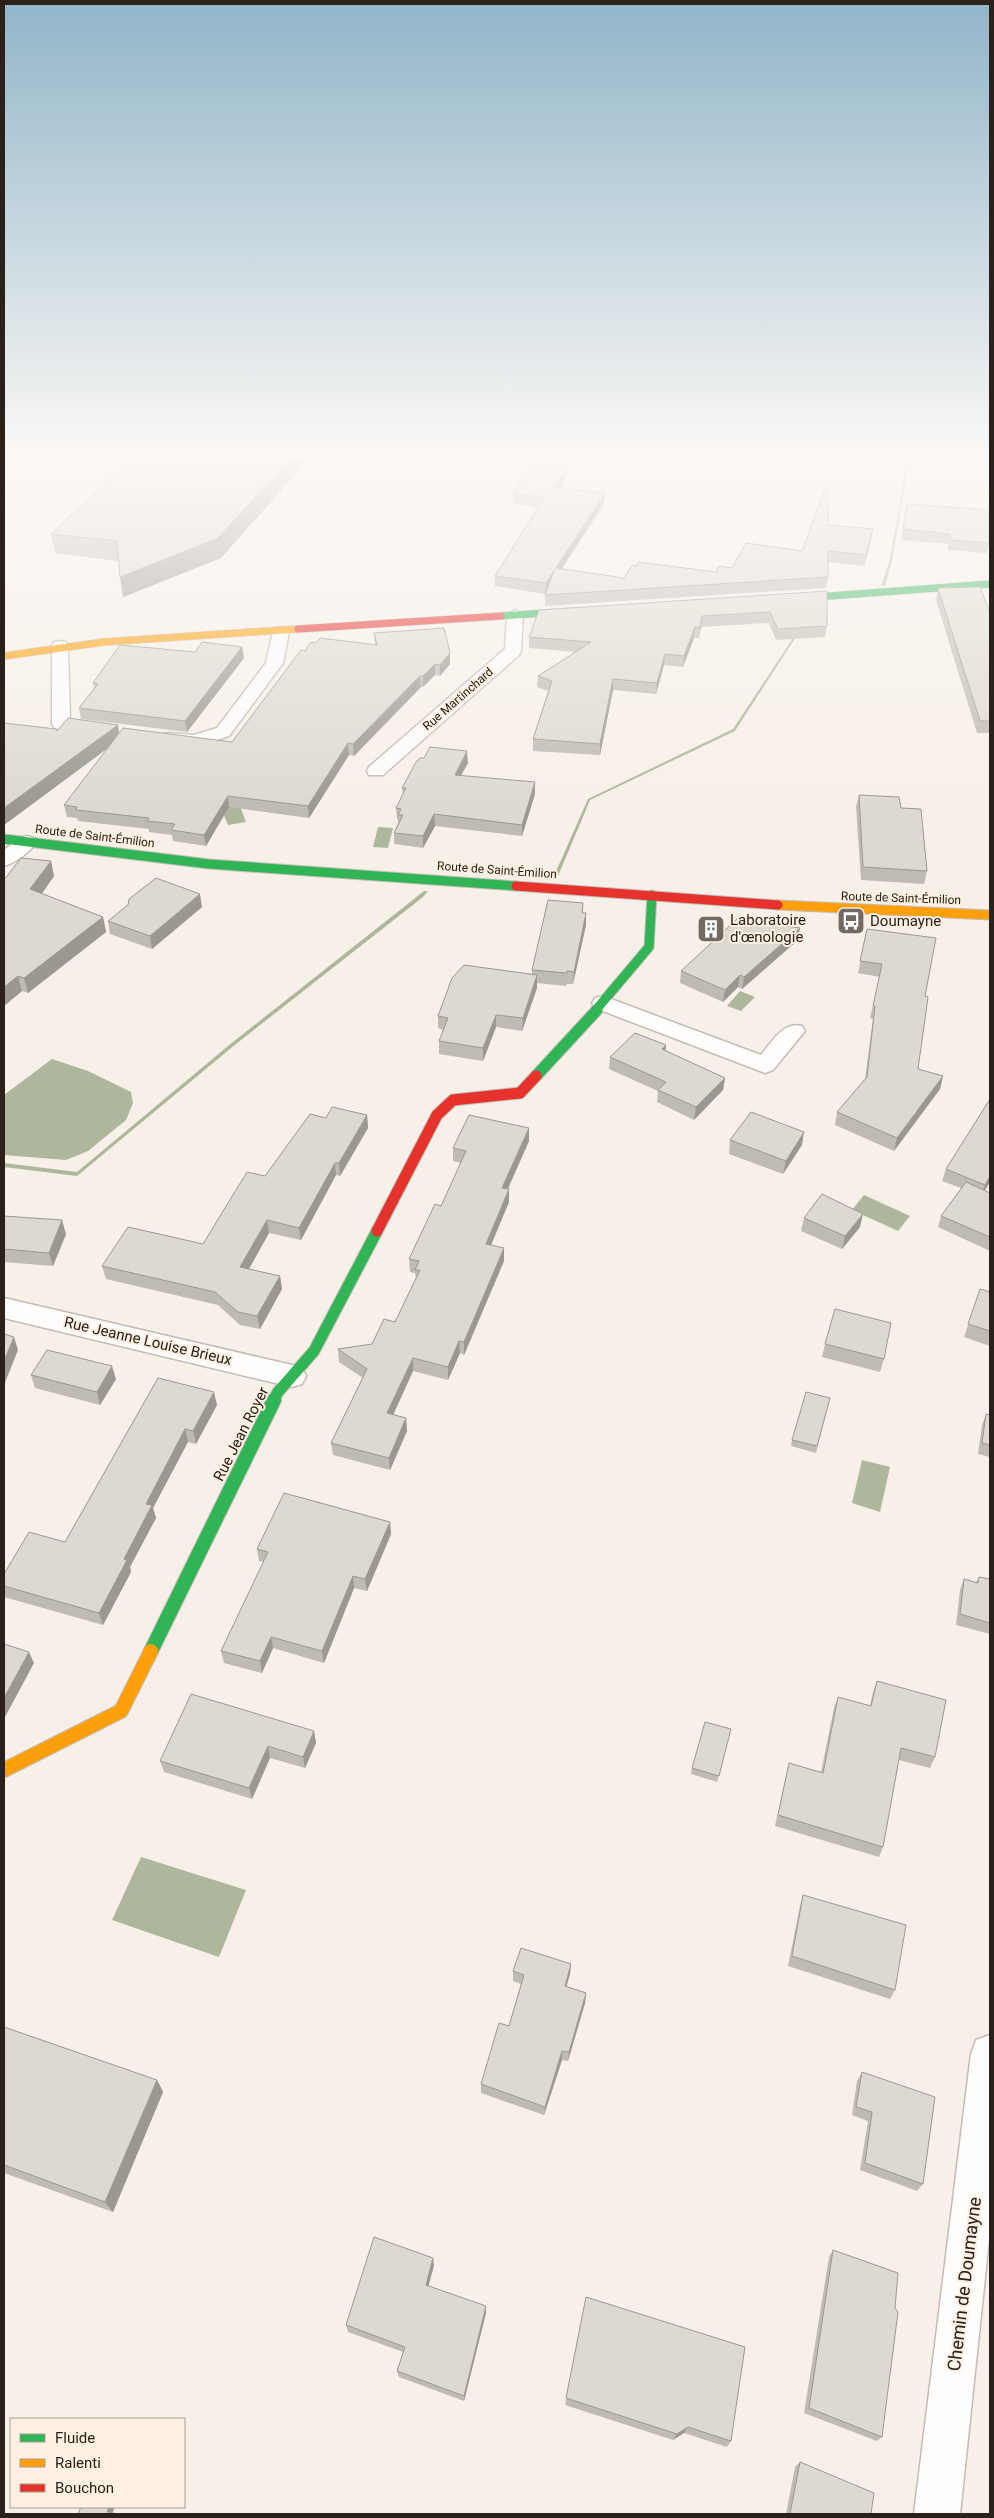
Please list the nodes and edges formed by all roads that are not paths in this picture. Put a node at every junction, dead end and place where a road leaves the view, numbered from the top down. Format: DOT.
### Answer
graph roads {
  1 [pos="990,584"];
  2 [pos="782,599"];
  3 [pos="591,610"];
  4 [pos="515,615"];
  5 [pos="281,632"];
  6 [pos="60,646"];
  7 [pos="4,656"];
  8 [pos="118,731"];
  9 [pos="147,735"];
  10 [pos="376,771"];
  11 [pos="4,839"];
  12 [pos="27,842"];
  13 [pos="4,860"];
  14 [pos="652,895"];
  15 [pos="990,915"];
  16 [pos="603,1003"];
  17 [pos="794,1030"];
  18 [pos="4,1308"];
  19 [pos="292,1376"];
  20 [pos="4,1770"];
  21 [pos="990,2054"];
  22 [pos="937,2514"];
  1 -- 2 [label="street"];
  3 -- 4 [label="street"];
  4 -- 5 [label="street"];
  4 -- 10 [label="street, Rue Martinchard"];
  5 -- 6 [label="street"];
  5 -- 9 [label="street"];
  6 -- 7 [label="street"];
  6 -- 8 [label="street"];
  11 -- 12 [label="street, Route de Saint-Émilion"];
  12 -- 13 [label="street"];
  12 -- 14 [label="street, Route de Saint-Émilion"];
  14 -- 15 [label="street, Route de Saint-Émilion"];
  14 -- 16 [label="street"];
  16 -- 17 [label="street"];
  16 -- 19 [label="street, Rue Jean Royer"];
  18 -- 19 [label="street, Rue Jeanne Louise Brieux"];
  19 -- 20 [label="street, Rue Jean Royer"];
  21 -- 22 [label="street, Chemin de Doumayne"];
}
